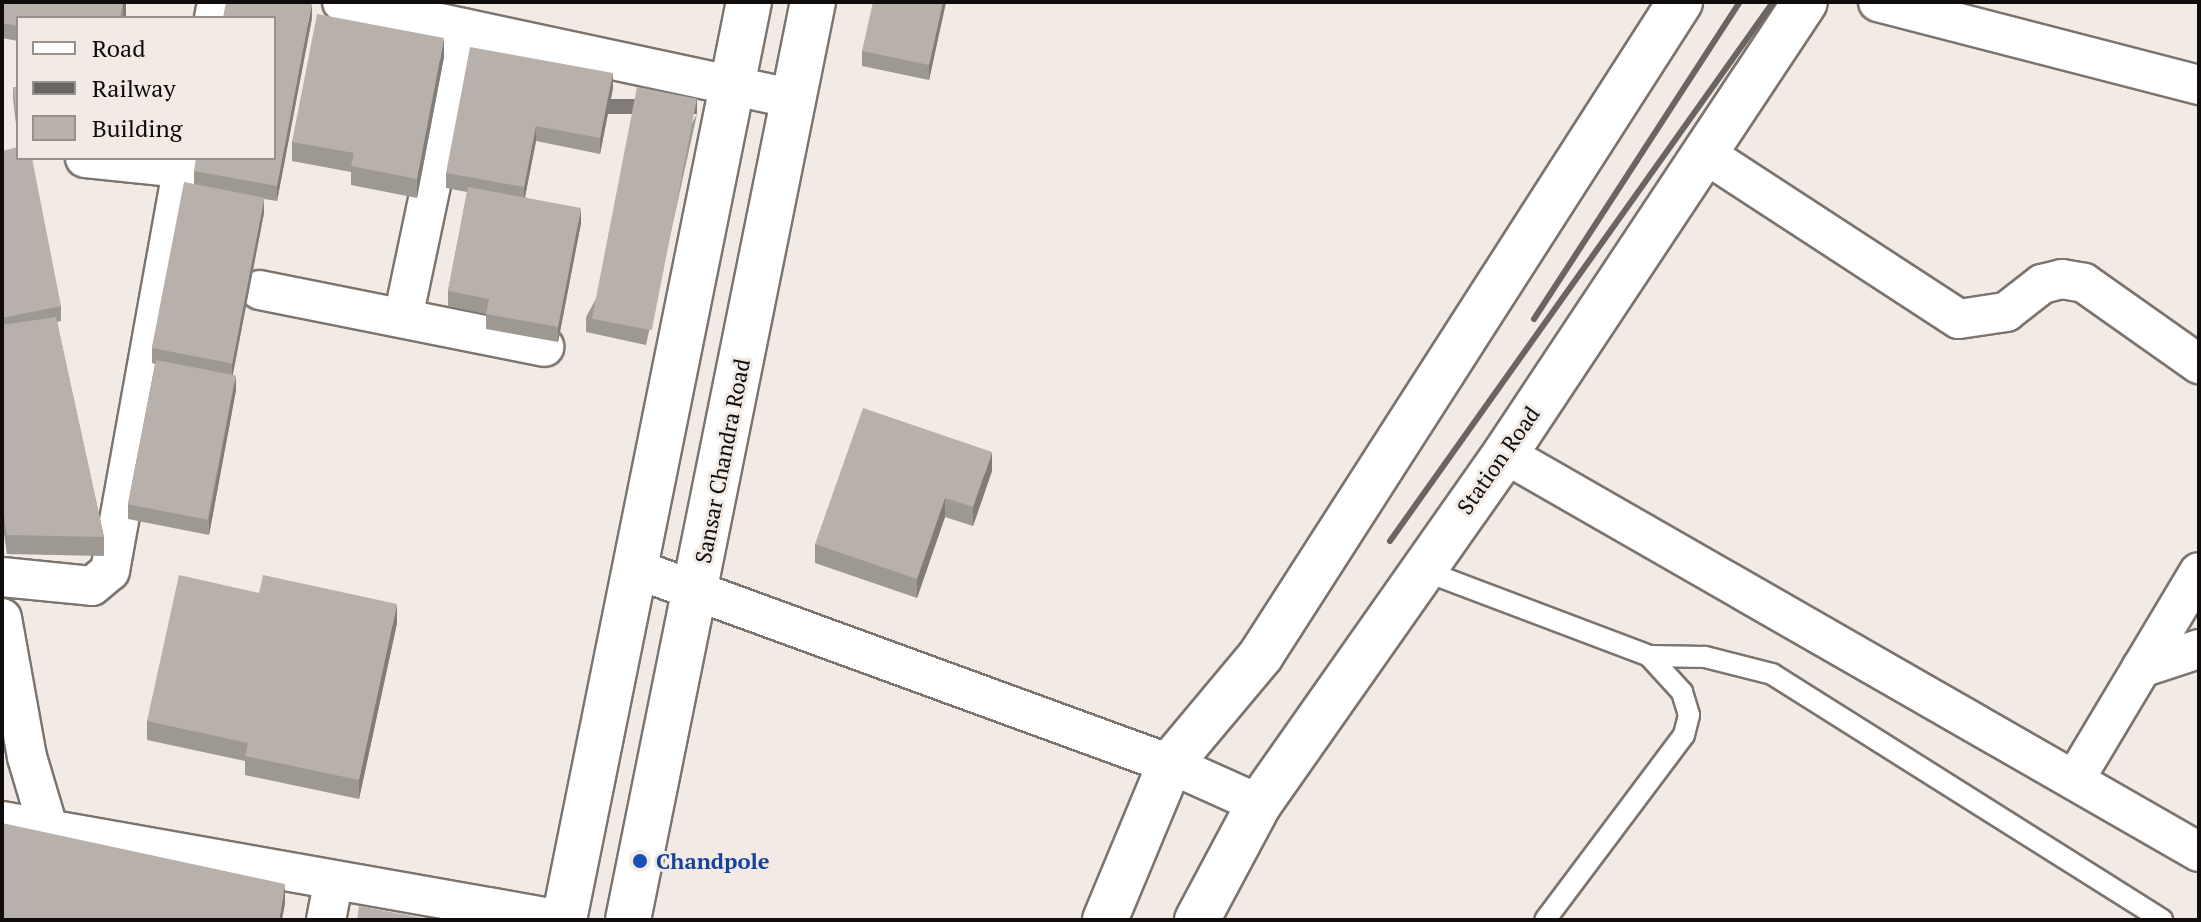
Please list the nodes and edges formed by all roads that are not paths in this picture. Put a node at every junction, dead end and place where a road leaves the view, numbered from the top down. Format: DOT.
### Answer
graph roads {
  1 [pos="342,2"];
  2 [pos="749,2"];
  3 [pos="813,2"];
  4 [pos="1680,2"];
  5 [pos="1805,2"];
  6 [pos="1878,2"];
  7 [pos="464,28"];
  8 [pos="730,84"];
  9 [pos="2199,85"];
  10 [pos="791,98"];
  11 [pos="1704,153"];
  12 [pos="124,160"];
  13 [pos="183,163"];
  14 [pos="260,290"];
  15 [pos="403,318"];
  16 [pos="544,347"];
  17 [pos="2199,364"];
  18 [pos="1505,454"];
  19 [pos="636,569"];
  20 [pos="1420,569"];
  21 [pos="2199,572"];
  22 [pos="2,577"];
  23 [pos="697,589"];
  24 [pos="2,618"];
  25 [pos="2199,649"];
  26 [pos="1649,656"];
  27 [pos="6,662"];
  28 [pos="2141,668"];
  29 [pos="1170,764"];
  30 [pos="2075,779"];
  31 [pos="1259,804"];
  32 [pos="2,821"];
  33 [pos="49,831"];
  34 [pos="2199,852"];
  35 [pos="333,883"];
  36 [pos="326,920"];
  37 [pos="563,920"];
  38 [pos="628,920"];
  39 [pos="1105,920"];
  40 [pos="1197,920"];
  41 [pos="1545,920"];
  42 [pos="2162,920"];
  1 -- 7 [label="street"];
  2 -- 8 [label="main road"];
  3 -- 10 [label="main road, Sansar Chandra Road"];
  4 -- 29 [label="main road"];
  5 -- 11 [label="main road, Station Road"];
  6 -- 9 [label="street"];
  7 -- 8 [label="street"];
  7 -- 15 [label="street"];
  8 -- 10 [label="street"];
  8 -- 19 [label="main road"];
  10 -- 23 [label="main road, Sansar Chandra Road"];
  11 -- 17 [label="street"];
  11 -- 18 [label="main road, Station Road"];
  12 -- 13 [label="street"];
  13 -- 22 [label="street"];
  14 -- 15 [label="street"];
  15 -- 16 [label="street"];
  18 -- 20 [label="main road, Station Road"];
  18 -- 30 [label="street"];
  19 -- 23 [label="street"];
  19 -- 37 [label="main road"];
  20 -- 26 [label="lane"];
  20 -- 31 [label="main road, Station Road"];
  21 -- 28 [label="street"];
  23 -- 29 [label="street"];
  23 -- 38 [label="main road, Sansar Chandra Road"];
  24 -- 27 [label="street"];
  25 -- 28 [label="street"];
  26 -- 41 [label="lane"];
  26 -- 42 [label="lane"];
  27 -- 33 [label="street"];
  28 -- 30 [label="street"];
  29 -- 31 [label="street"];
  29 -- 39 [label="main road"];
  30 -- 34 [label="street"];
  31 -- 40 [label="main road, Station Road"];
  32 -- 33 [label="street"];
  33 -- 35 [label="street"];
  35 -- 36 [label="street"];
  35 -- 37 [label="street"];
}
